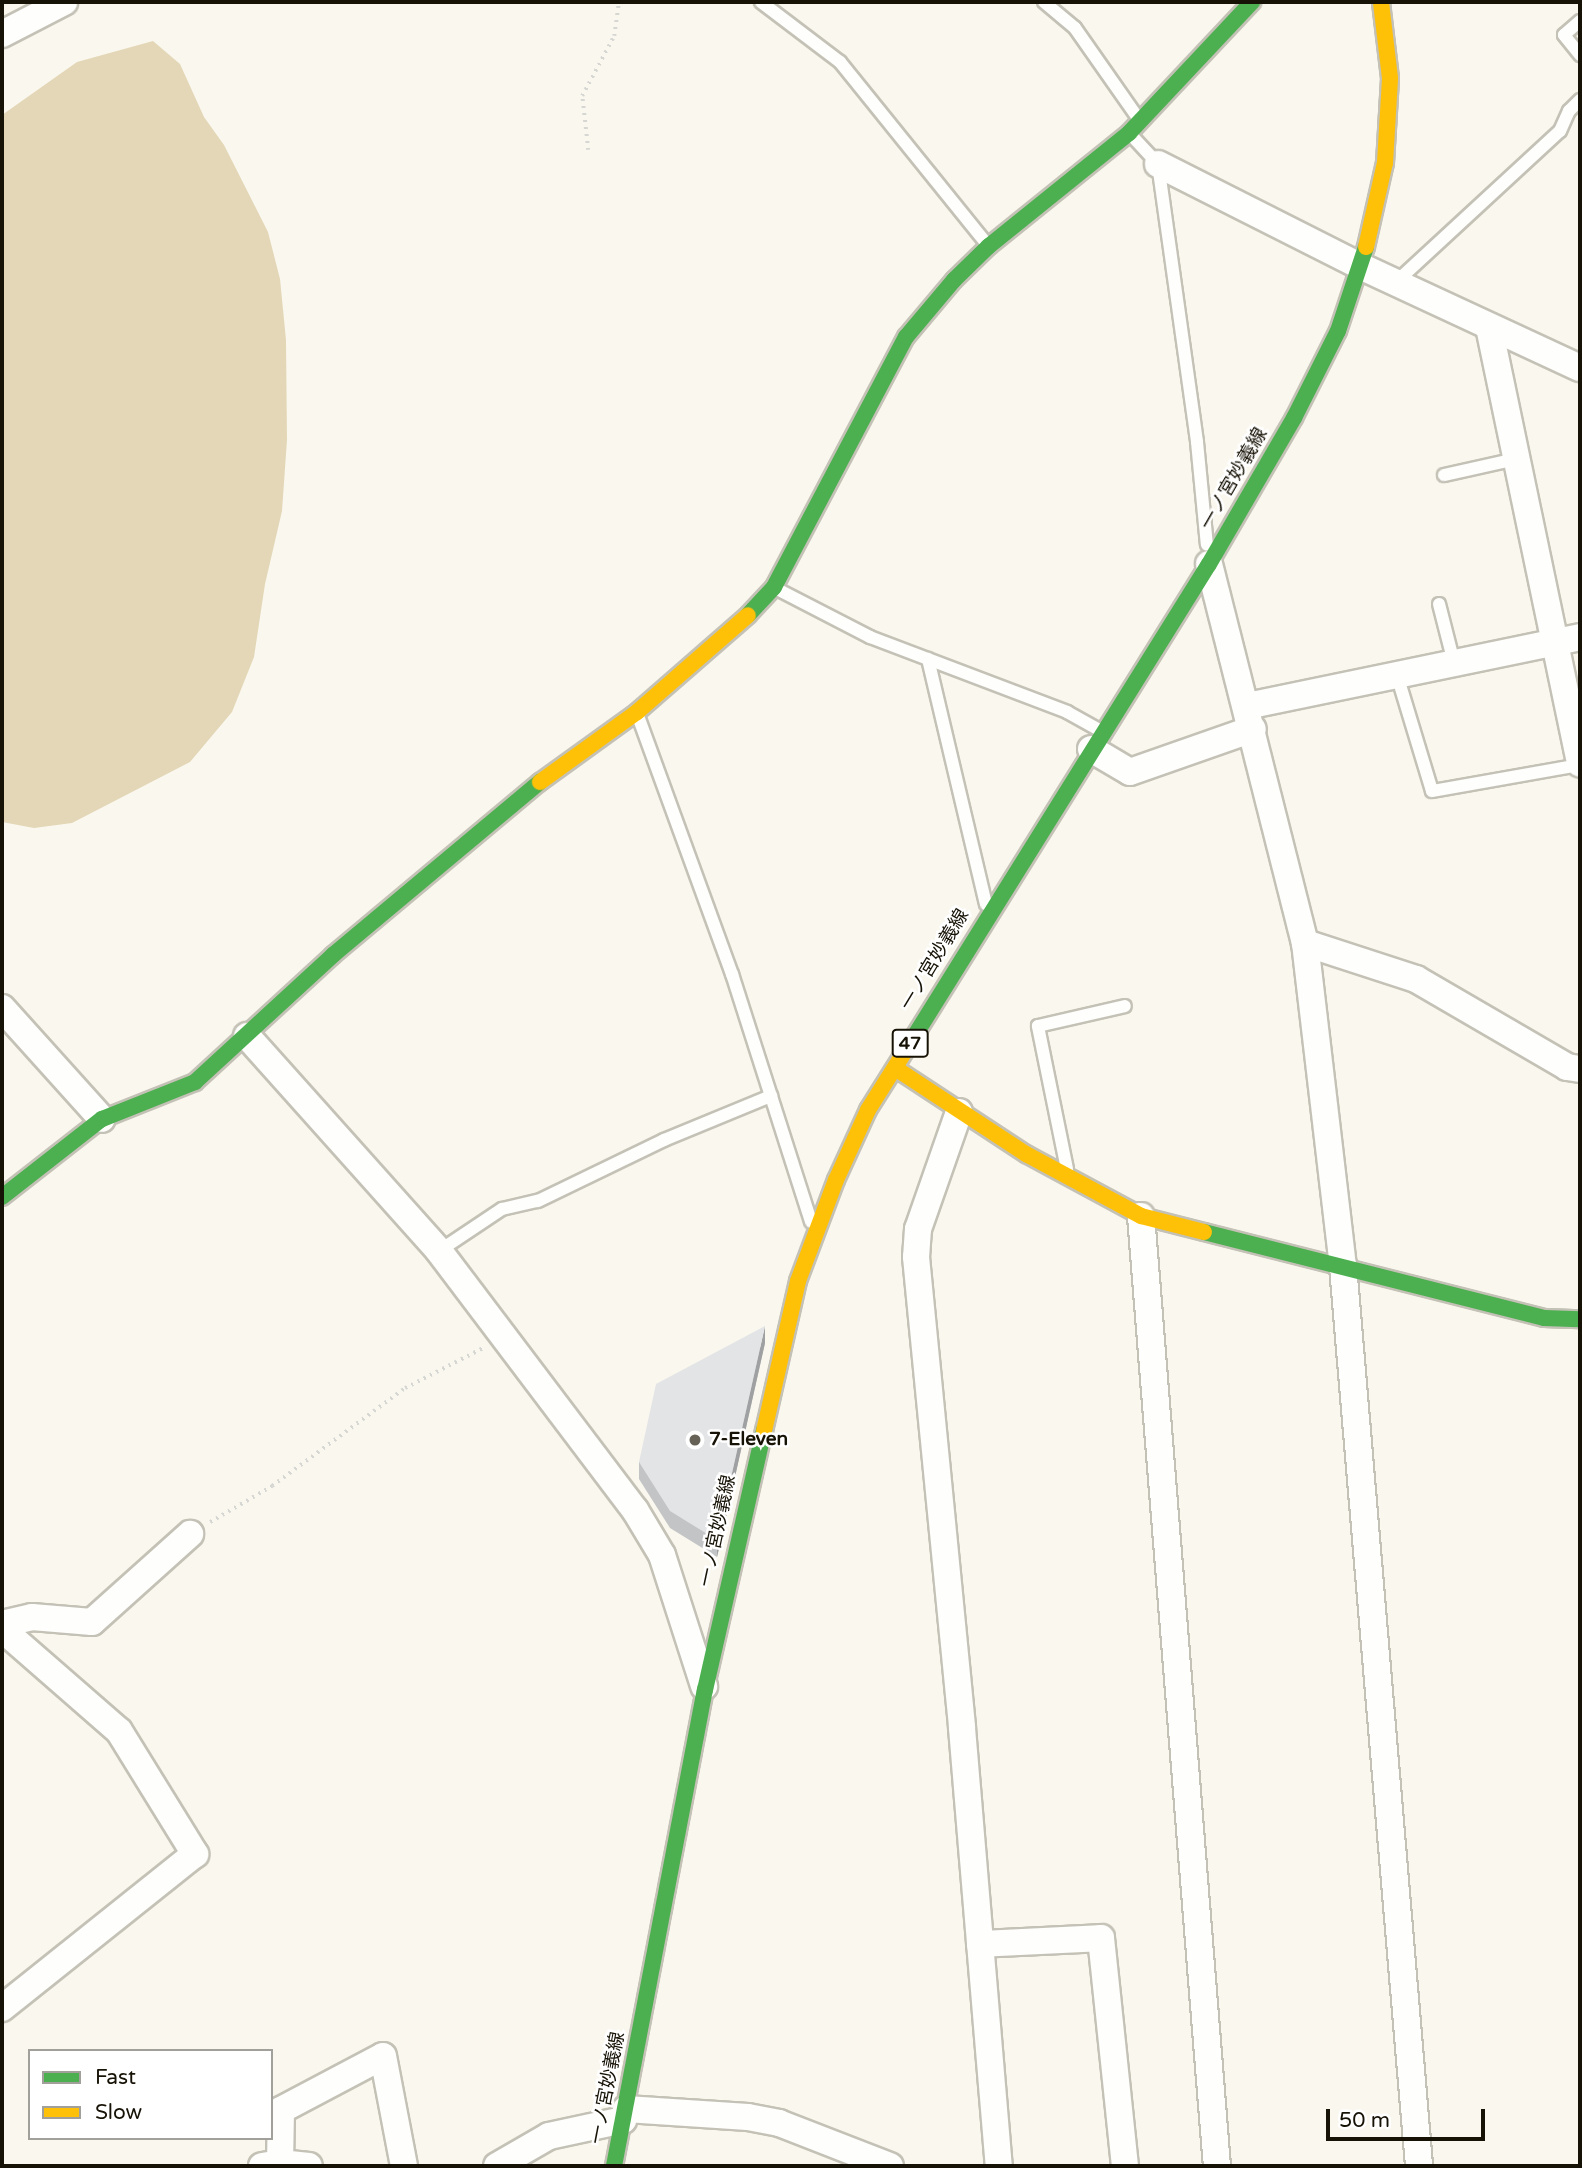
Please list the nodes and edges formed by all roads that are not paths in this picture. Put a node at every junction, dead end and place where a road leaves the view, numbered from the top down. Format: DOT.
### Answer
graph roads {
  1 [pos="64,2"];
  2 [pos="761,2"];
  3 [pos="1044,2"];
  4 [pos="1252,2"];
  5 [pos="1381,2"];
  6 [pos="1580,21"];
  7 [pos="2,34"];
  8 [pos="1580,55"];
  9 [pos="1580,100"];
  10 [pos="1141,121"];
  11 [pos="1129,133"];
  12 [pos="1158,164"];
  13 [pos="989,246"];
  14 [pos="1360,266"];
  15 [pos="1395,283"];
  16 [pos="1489,327"];
  17 [pos="1580,368"];
  18 [pos="1516,460"];
  19 [pos="1444,475"];
  20 [pos="1209,564"];
  21 [pos="774,587"];
  22 [pos="1439,604"];
  23 [pos="1580,637"];
  24 [pos="1554,642"];
  25 [pos="928,659"];
  26 [pos="1454,663"];
  27 [pos="1397,675"];
  28 [pos="637,712"];
  29 [pos="1250,718"];
  30 [pos="1097,740"];
  31 [pos="1580,765"];
  32 [pos="989,912"];
  33 [pos="1305,943"];
  34 [pos="1125,1006"];
  35 [pos="2,1008"];
  36 [pos="247,1036"];
  37 [pos="895,1068"];
  38 [pos="1580,1069"];
  39 [pos="771,1096"];
  40 [pos="959,1112"];
  41 [pos="102,1119"];
  42 [pos="1068,1175"];
  43 [pos="2,1197"];
  44 [pos="1141,1216"];
  45 [pos="815,1234"];
  46 [pos="439,1251"];
  47 [pos="1343,1266"];
  48 [pos="1580,1319"];
  49 [pos="190,1534"];
  50 [pos="2,1626"];
  51 [pos="705,1690"];
  52 [pos="980,1944"];
  53 [pos="2,2008"];
  54 [pos="624,2114"];
  55 [pos="271,2165"];
  56 [pos="309,2166"];
  57 [pos="404,2166"];
  58 [pos="497,2166"];
  59 [pos="614,2166"];
  60 [pos="890,2166"];
  61 [pos="999,2166"];
  62 [pos="1125,2166"];
  63 [pos="1217,2166"];
  64 [pos="1419,2166"];
  1 -- 7 [label="street"];
  2 -- 13 [label="lane"];
  3 -- 10 [label="lane"];
  4 -- 10 [label="street"];
  5 -- 14 [label="street, 一ノ宮妙義線 / 47"];
  6 -- 8 [label="lane"];
  9 -- 15 [label="lane"];
  10 -- 11 [label="street"];
  11 -- 12 [label="lane"];
  11 -- 13 [label="street"];
  12 -- 14 [label="street"];
  12 -- 20 [label="lane"];
  13 -- 21 [label="street"];
  14 -- 15 [label="street"];
  14 -- 20 [label="street, 一ノ宮妙義線 / 47"];
  15 -- 16 [label="street"];
  16 -- 17 [label="street"];
  16 -- 18 [label="street"];
  18 -- 19 [label="lane"];
  18 -- 24 [label="street"];
  20 -- 29 [label="street"];
  20 -- 30 [label="street, 一ノ宮妙義線 / 47"];
  21 -- 25 [label="lane"];
  21 -- 28 [label="street"];
  22 -- 26 [label="lane"];
  23 -- 24 [label="street"];
  24 -- 26 [label="street"];
  24 -- 31 [label="street"];
  25 -- 30 [label="lane"];
  25 -- 32 [label="lane"];
  26 -- 27 [label="street"];
  27 -- 29 [label="street"];
  27 -- 31 [label="lane"];
  28 -- 36 [label="street"];
  28 -- 39 [label="lane"];
  29 -- 30 [label="street"];
  29 -- 33 [label="street"];
  30 -- 32 [label="street, 一ノ宮妙義線 / 47"];
  32 -- 37 [label="street, 一ノ宮妙義線 / 47"];
  33 -- 38 [label="street"];
  33 -- 47 [label="street"];
  34 -- 42 [label="lane"];
  35 -- 41 [label="street"];
  36 -- 41 [label="street"];
  36 -- 46 [label="street"];
  37 -- 40 [label="street"];
  37 -- 45 [label="street, 一ノ宮妙義線 / 47"];
  39 -- 45 [label="lane"];
  39 -- 46 [label="lane"];
  40 -- 42 [label="street"];
  40 -- 52 [label="street"];
  41 -- 43 [label="street"];
  42 -- 44 [label="street"];
  44 -- 47 [label="street"];
  44 -- 63 [label="street"];
  45 -- 51 [label="street, 一ノ宮妙義線 / 47"];
  46 -- 51 [label="street"];
  47 -- 48 [label="street"];
  47 -- 64 [label="street"];
  49 -- 50 [label="street"];
  50 -- 53 [label="street"];
  51 -- 54 [label="street, 一ノ宮妙義線 / 47"];
  52 -- 61 [label="street"];
  52 -- 62 [label="street"];
  54 -- 58 [label="street"];
  54 -- 59 [label="street, 一ノ宮妙義線 / 47"];
  54 -- 60 [label="street"];
  55 -- 56 [label="street"];
  55 -- 57 [label="street"];
}
